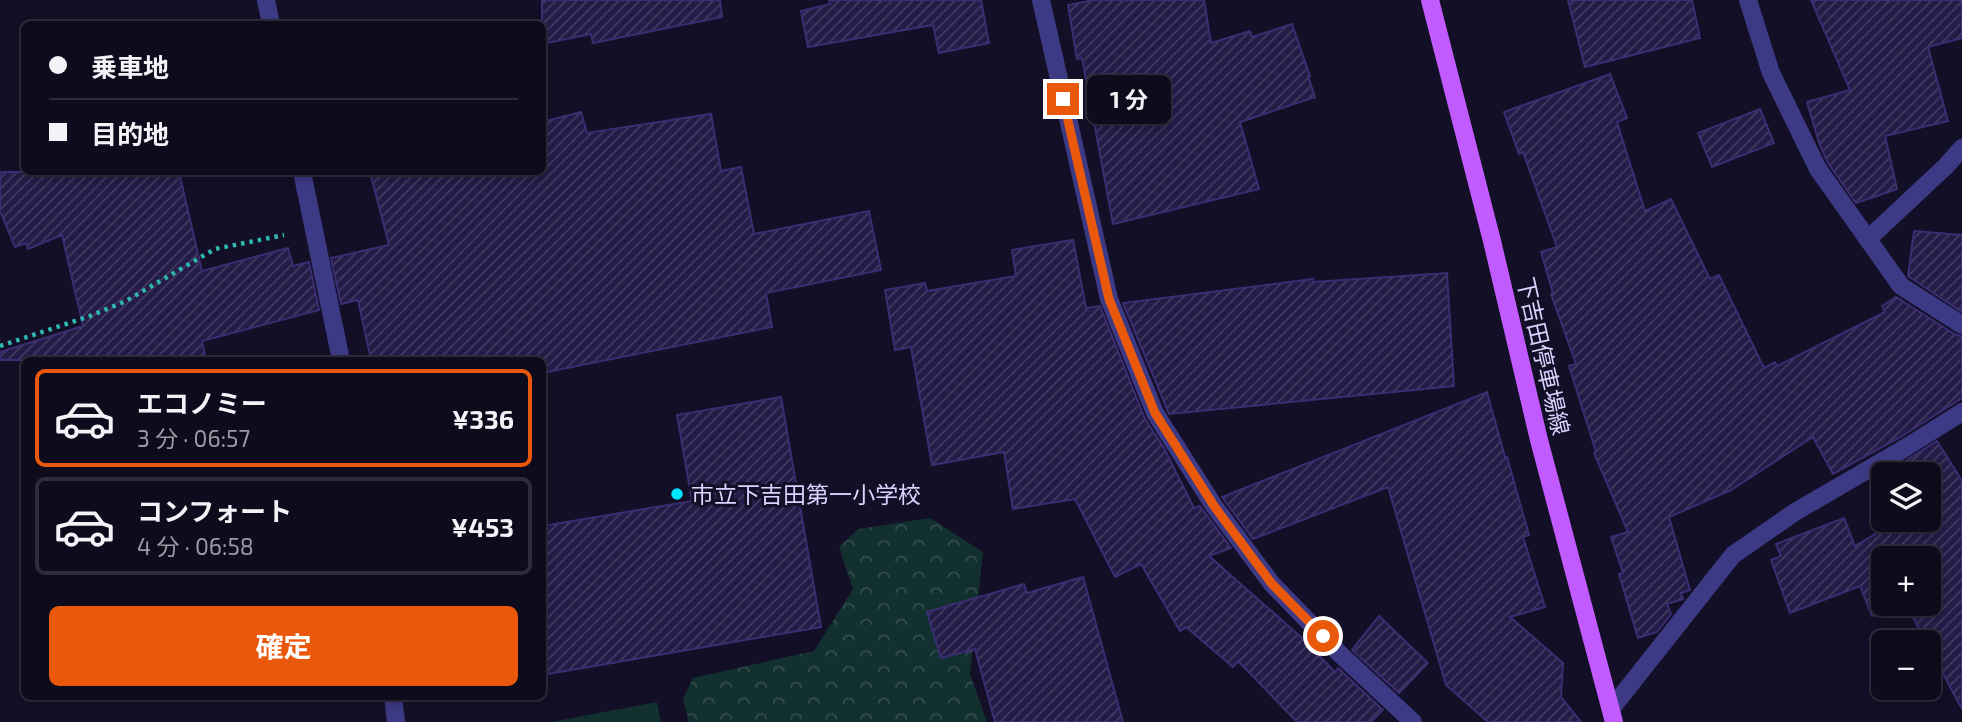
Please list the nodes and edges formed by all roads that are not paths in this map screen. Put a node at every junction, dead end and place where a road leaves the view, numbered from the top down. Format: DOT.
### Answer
graph roads {
  1 [pos="266,0"];
  2 [pos="1041,0"];
  3 [pos="1430,0"];
  4 [pos="1748,0"];
  5 [pos="270,21"];
  6 [pos="1962,148"];
  7 [pos="303,175"];
  8 [pos="1868,239"];
  9 [pos="1962,325"];
  10 [pos="340,357"];
  11 [pos="1962,412"];
  12 [pos="393,700"];
  13 [pos="1613,716"];
  14 [pos="396,722"];
  15 [pos="1413,722"];
  1 -- 5 [label="street"];
  2 -- 15 [label="street"];
  3 -- 13 [label="main road, 下吉田停車場線"];
  4 -- 8 [label="street"];
  6 -- 8 [label="street"];
  7 -- 10 [label="street"];
  8 -- 9 [label="street"];
  11 -- 13 [label="street"];
  12 -- 14 [label="street"];
}
